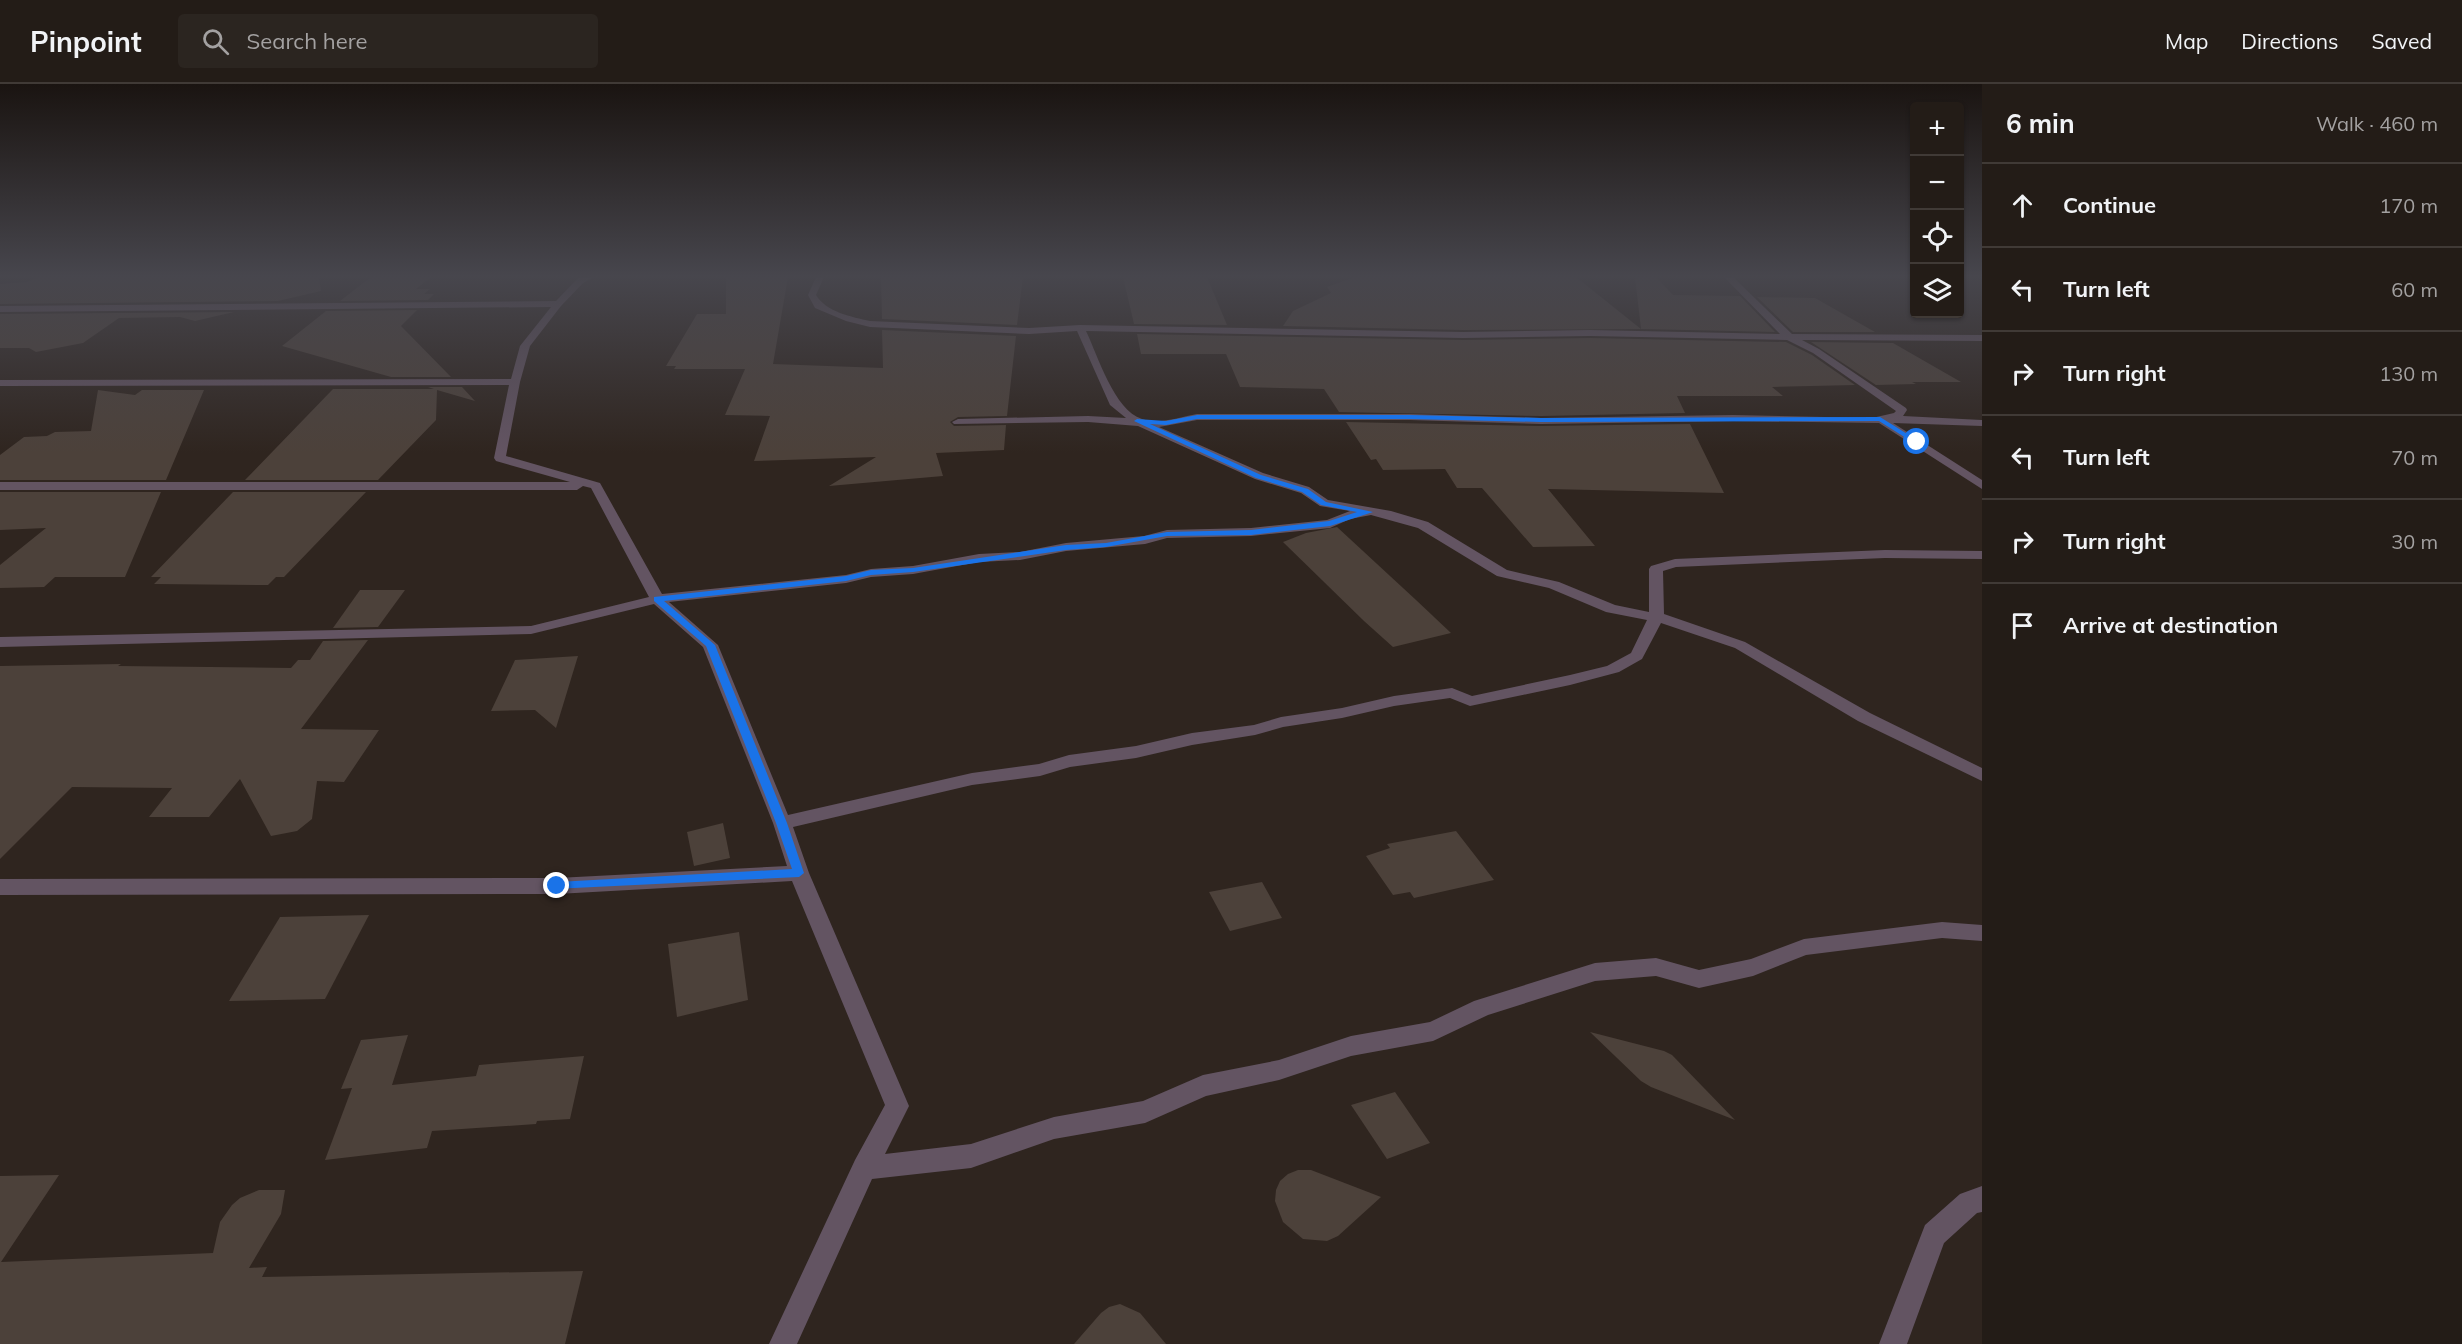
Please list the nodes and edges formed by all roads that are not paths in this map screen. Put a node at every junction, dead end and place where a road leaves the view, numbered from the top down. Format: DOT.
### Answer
graph roads {
  1 [pos="533,336"];
  2 [pos="1084,336"];
  3 [pos="1729,336"];
  4 [pos="1789,337"];
  5 [pos="1982,338"];
  6 [pos="515,382"];
  7 [pos="0,383"];
  8 [pos="1880,419"];
  9 [pos="1137,421"];
  10 [pos="958,422"];
  11 [pos="1982,423"];
  12 [pos="1982,485"];
  13 [pos="0,486"];
  14 [pos="596,486"];
  15 [pos="1369,512"];
  16 [pos="1982,555"];
  17 [pos="657,599"];
  18 [pos="1656,617"];
  19 [pos="0,642"];
  20 [pos="1982,775"];
  21 [pos="782,823"];
  22 [pos="799,873"];
  23 [pos="0,887"];
  24 [pos="1982,933"];
  25 [pos="864,1168"];
  26 [pos="1982,1199"];
  27 [pos="783,1344"];
  28 [pos="1893,1344"];
  1 -- 6 [label="street"];
  2 -- 9 [label="street"];
  3 -- 4 [label="street"];
  4 -- 5 [label="street"];
  4 -- 8 [label="street"];
  6 -- 7 [label="street"];
  6 -- 14 [label="street"];
  8 -- 9 [label="street"];
  8 -- 11 [label="street"];
  8 -- 12 [label="street"];
  9 -- 10 [label="street"];
  9 -- 15 [label="street"];
  13 -- 14 [label="street"];
  14 -- 17 [label="street"];
  15 -- 17 [label="street"];
  15 -- 18 [label="street"];
  16 -- 18 [label="street"];
  17 -- 19 [label="street"];
  17 -- 21 [label="street"];
  18 -- 20 [label="street"];
  18 -- 21 [label="street"];
  21 -- 22 [label="street"];
  22 -- 23 [label="street"];
  22 -- 25 [label="street"];
  24 -- 25 [label="street"];
  25 -- 27 [label="street"];
  26 -- 28 [label="street"];
}
